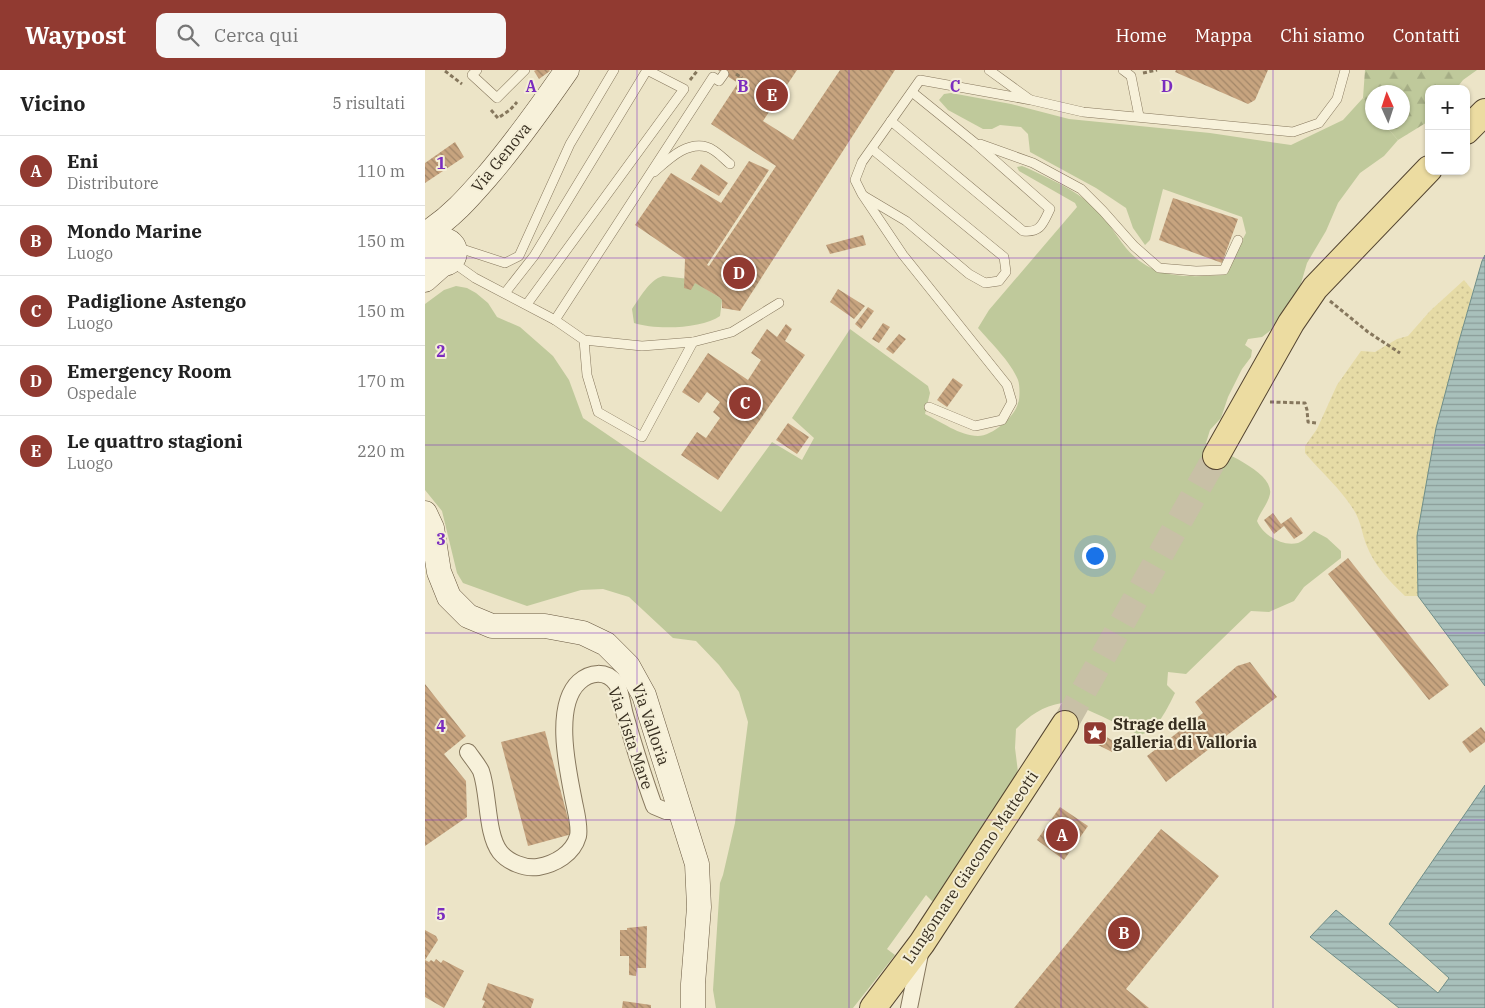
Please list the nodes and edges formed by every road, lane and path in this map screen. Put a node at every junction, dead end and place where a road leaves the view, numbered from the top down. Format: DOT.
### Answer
graph roads {
  1 [pos="477,70"];
  2 [pos="525,70"];
  3 [pos="567,70"];
  4 [pos="614,70"];
  5 [pos="922,70"];
  6 [pos="989,70"];
  7 [pos="1123,70"];
  8 [pos="1345,70"];
  9 [pos="723,74"];
  10 [pos="920,80"];
  11 [pos="912,92"];
  12 [pos="1031,100"];
  13 [pos="1485,112"];
  14 [pos="1139,116"];
  15 [pos="891,121"];
  16 [pos="1467,130"];
  17 [pos="975,143"];
  18 [pos="872,149"];
  19 [pos="730,164"];
  20 [pos="1425,173"];
  21 [pos="646,179"];
  22 [pos="862,194"];
  23 [pos="1238,240"];
  24 [pos="440,246"];
  25 [pos="425,280"];
  26 [pos="1315,288"];
  27 [pos="505,293"];
  28 [pos="779,303"];
  29 [pos="527,304"];
  30 [pos="555,320"];
  31 [pos="583,340"];
  32 [pos="693,342"];
  33 [pos="1400,353"];
  34 [pos="1270,402"];
  35 [pos="929,407"];
  36 [pos="1316,422"];
  37 [pos="1215,456"];
  38 [pos="425,513"];
  39 [pos="1065,724"];
  40 [pos="468,752"];
  41 [pos="680,811"];
  42 [pos="922,943"];
  43 [pos="693,1008"];
  44 [pos="873,1008"];
  45 [pos="909,1008"];
  1 -- 2 [label="lane"];
  3 -- 24 [label="street, Via Genova"];
  4 -- 24 [label="lane"];
  5 -- 10 [label="lane"];
  6 -- 12 [label="lane"];
  7 -- 14 [label="lane"];
  8 -- 14 [label="lane"];
  9 -- 21 [label="lane"];
  10 -- 11 [label="lane"];
  10 -- 12 [label="lane"];
  11 -- 15 [label="lane"];
  11 -- 17 [label="lane"];
  12 -- 14 [label="lane"];
  13 -- 16 [label="main road"];
  15 -- 17 [label="lane"];
  15 -- 18 [label="lane"];
  17 -- 23 [label="lane"];
  18 -- 22 [label="lane"];
  18 -- 22 [label="lane"];
  19 -- 21 [label="lane"];
  20 -- 26 [label="main road"];
  21 -- 30 [label="lane"];
  22 -- 35 [label="lane"];
  24 -- 25 [label="street"];
  24 -- 27 [label="lane"];
  26 -- 33 [label="path"];
  26 -- 37 [label="main road"];
  27 -- 29 [label="lane"];
  27 -- 29 [label="lane"];
  28 -- 32 [label="lane"];
  29 -- 30 [label="lane"];
  30 -- 31 [label="lane"];
  31 -- 32 [label="lane"];
  31 -- 32 [label="lane"];
  34 -- 36 [label="path"];
  38 -- 41 [label="street, Via Valloria"];
  39 -- 42 [label="main road, Lungomare Giacomo Matteotti"];
  40 -- 41 [label="street, Via Vista Mare"];
  41 -- 43 [label="street, Via Valloria"];
  42 -- 44 [label="main road, Lungomare Giacomo Matteotti"];
  42 -- 45 [label="street"];
}
